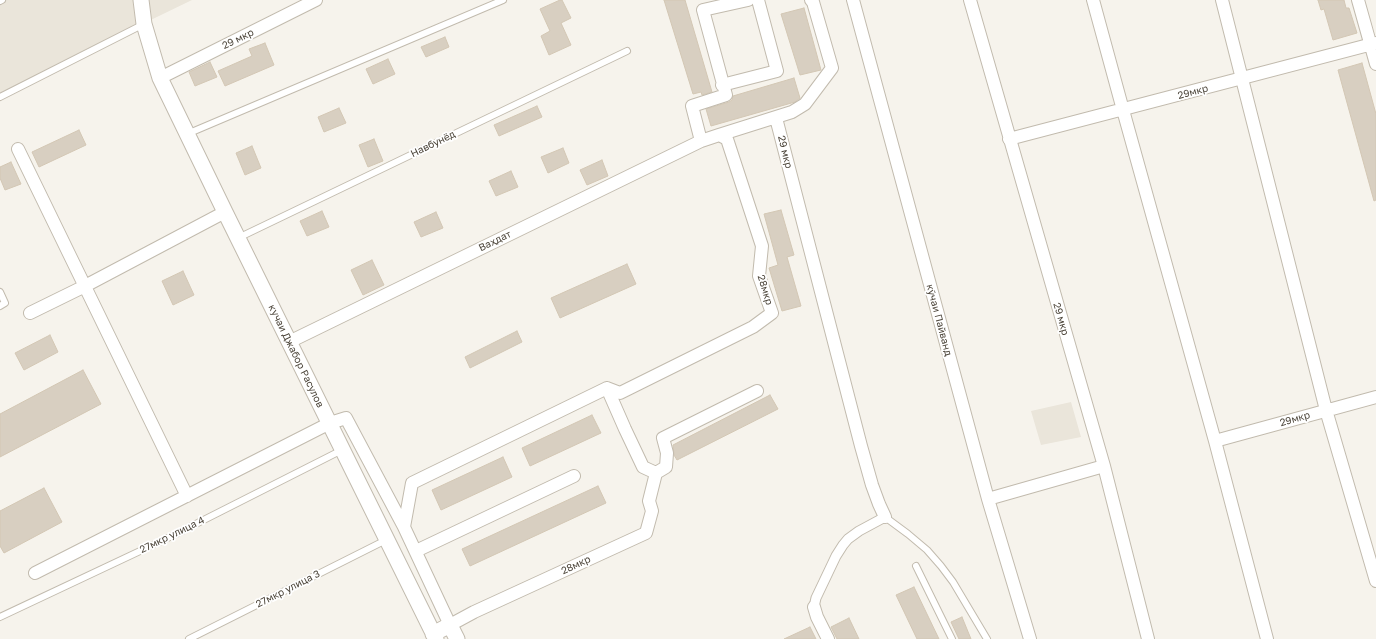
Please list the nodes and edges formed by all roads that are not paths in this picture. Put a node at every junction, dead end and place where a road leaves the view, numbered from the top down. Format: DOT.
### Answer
graph roads {
  1 [pos="141,0"];
  2 [pos="316,0"];
  3 [pos="503,0"];
  4 [pos="748,0"];
  5 [pos="758,0"];
  6 [pos="811,0"];
  7 [pos="853,0"];
  8 [pos="970,0"];
  9 [pos="1093,0"];
  10 [pos="1222,0"];
  11 [pos="1358,0"];
  12 [pos="144,24"];
  13 [pos="1373,44"];
  14 [pos="627,51"];
  15 [pos="1376,64"];
  16 [pos="160,78"];
  17 [pos="1243,78"];
  18 [pos="722,85"];
  19 [pos="0,97"];
  20 [pos="1123,110"];
  21 [pos="776,118"];
  22 [pos="187,134"];
  23 [pos="719,135"];
  24 [pos="1009,139"];
  25 [pos="701,141"];
  26 [pos="18,149"];
  27 [pos="225,212"];
  28 [pos="238,238"];
  29 [pos="85,286"];
  30 [pos="0,292"];
  31 [pos="0,306"];
  32 [pos="30,313"];
  33 [pos="289,342"];
  34 [pos="607,388"];
  35 [pos="757,392"];
  36 [pos="1376,397"];
  37 [pos="1326,410"];
  38 [pos="330,424"];
  39 [pos="1215,441"];
  40 [pos="343,450"];
  41 [pos="1104,466"];
  42 [pos="656,473"];
  43 [pos="574,476"];
  44 [pos="187,496"];
  45 [pos="988,499"];
  46 [pos="885,517"];
  47 [pos="404,527"];
  48 [pos="386,540"];
  49 [pos="416,551"];
  50 [pos="916,566"];
  51 [pos="35,573"];
  52 [pos="1376,581"];
  53 [pos="814,607"];
  54 [pos="0,617"];
  55 [pos="450,625"];
  56 [pos="434,636"];
  57 [pos="189,639"];
  58 [pos="457,639"];
  59 [pos="828,639"];
  60 [pos="952,639"];
  61 [pos="987,639"];
  62 [pos="1030,639"];
  63 [pos="1148,639"];
  64 [pos="1267,639"];
  1 -- 12 [label="street, кучаи Джабор Расулов"];
  2 -- 16 [label="street, 29 мкр"];
  3 -- 22 [label="lane"];
  4 -- 18 [label="street"];
  5 -- 18 [label="street"];
  6 -- 21 [label="street"];
  7 -- 45 [label="street, кӯчаи Пайванд"];
  8 -- 24 [label="street, 29 мкр"];
  9 -- 20 [label="street"];
  10 -- 17 [label="street"];
  11 -- 13 [label="street"];
  12 -- 16 [label="street, кучаи Джабор Расулов"];
  12 -- 19 [label="lane"];
  13 -- 15 [label="street"];
  13 -- 17 [label="street, 29мкр"];
  14 -- 28 [label="lane, Навбунёд"];
  16 -- 22 [label="street, кучаи Джабор Расулов"];
  17 -- 20 [label="street, 29мкр"];
  17 -- 37 [label="street"];
  18 -- 25 [label="street"];
  20 -- 24 [label="street, 29мкр"];
  20 -- 39 [label="street"];
  21 -- 23 [label="street"];
  21 -- 46 [label="street, 29 мкр"];
  22 -- 27 [label="street, кучаи Джабор Расулов"];
  23 -- 25 [label="street"];
  23 -- 34 [label="street, 28мкр"];
  24 -- 41 [label="street, 29 мкр"];
  25 -- 33 [label="street, Ваҳдат"];
  26 -- 29 [label="street"];
  27 -- 28 [label="street, кучаи Джабор Расулов"];
  27 -- 29 [label="street"];
  28 -- 33 [label="street, кучаи Джабор Расулов"];
  29 -- 32 [label="street"];
  29 -- 44 [label="street"];
  30 -- 31 [label="lane"];
  33 -- 38 [label="street, кучаи Джабор Расулов"];
  34 -- 42 [label="street"];
  34 -- 47 [label="street"];
  35 -- 42 [label="street, 28мкр"];
  36 -- 37 [label="street, 29мкр"];
  37 -- 39 [label="street, 29мкр"];
  37 -- 52 [label="street"];
  38 -- 40 [label="street, кучаи Джабор Расулов"];
  38 -- 44 [label="street"];
  38 -- 47 [label="street"];
  39 -- 64 [label="street"];
  40 -- 48 [label="street, кучаи Джабор Расулов"];
  40 -- 54 [label="lane, 27мкр улица 4"];
  41 -- 45 [label="street"];
  41 -- 63 [label="street, 29 мкр"];
  42 -- 55 [label="street, 28мкр"];
  43 -- 49 [label="street"];
  44 -- 51 [label="street"];
  45 -- 62 [label="street, кӯчаи Пайванд"];
  46 -- 53 [label="street"];
  46 -- 61 [label="lane, 29 мкр"];
  47 -- 49 [label="street"];
  48 -- 56 [label="street, кучаи Джабор Расулов"];
  48 -- 57 [label="lane, 27мкр улица 3"];
  49 -- 55 [label="street"];
  50 -- 60 [label="lane"];
  53 -- 59 [label="street"];
  55 -- 56 [label="street"];
  55 -- 58 [label="street"];
}
